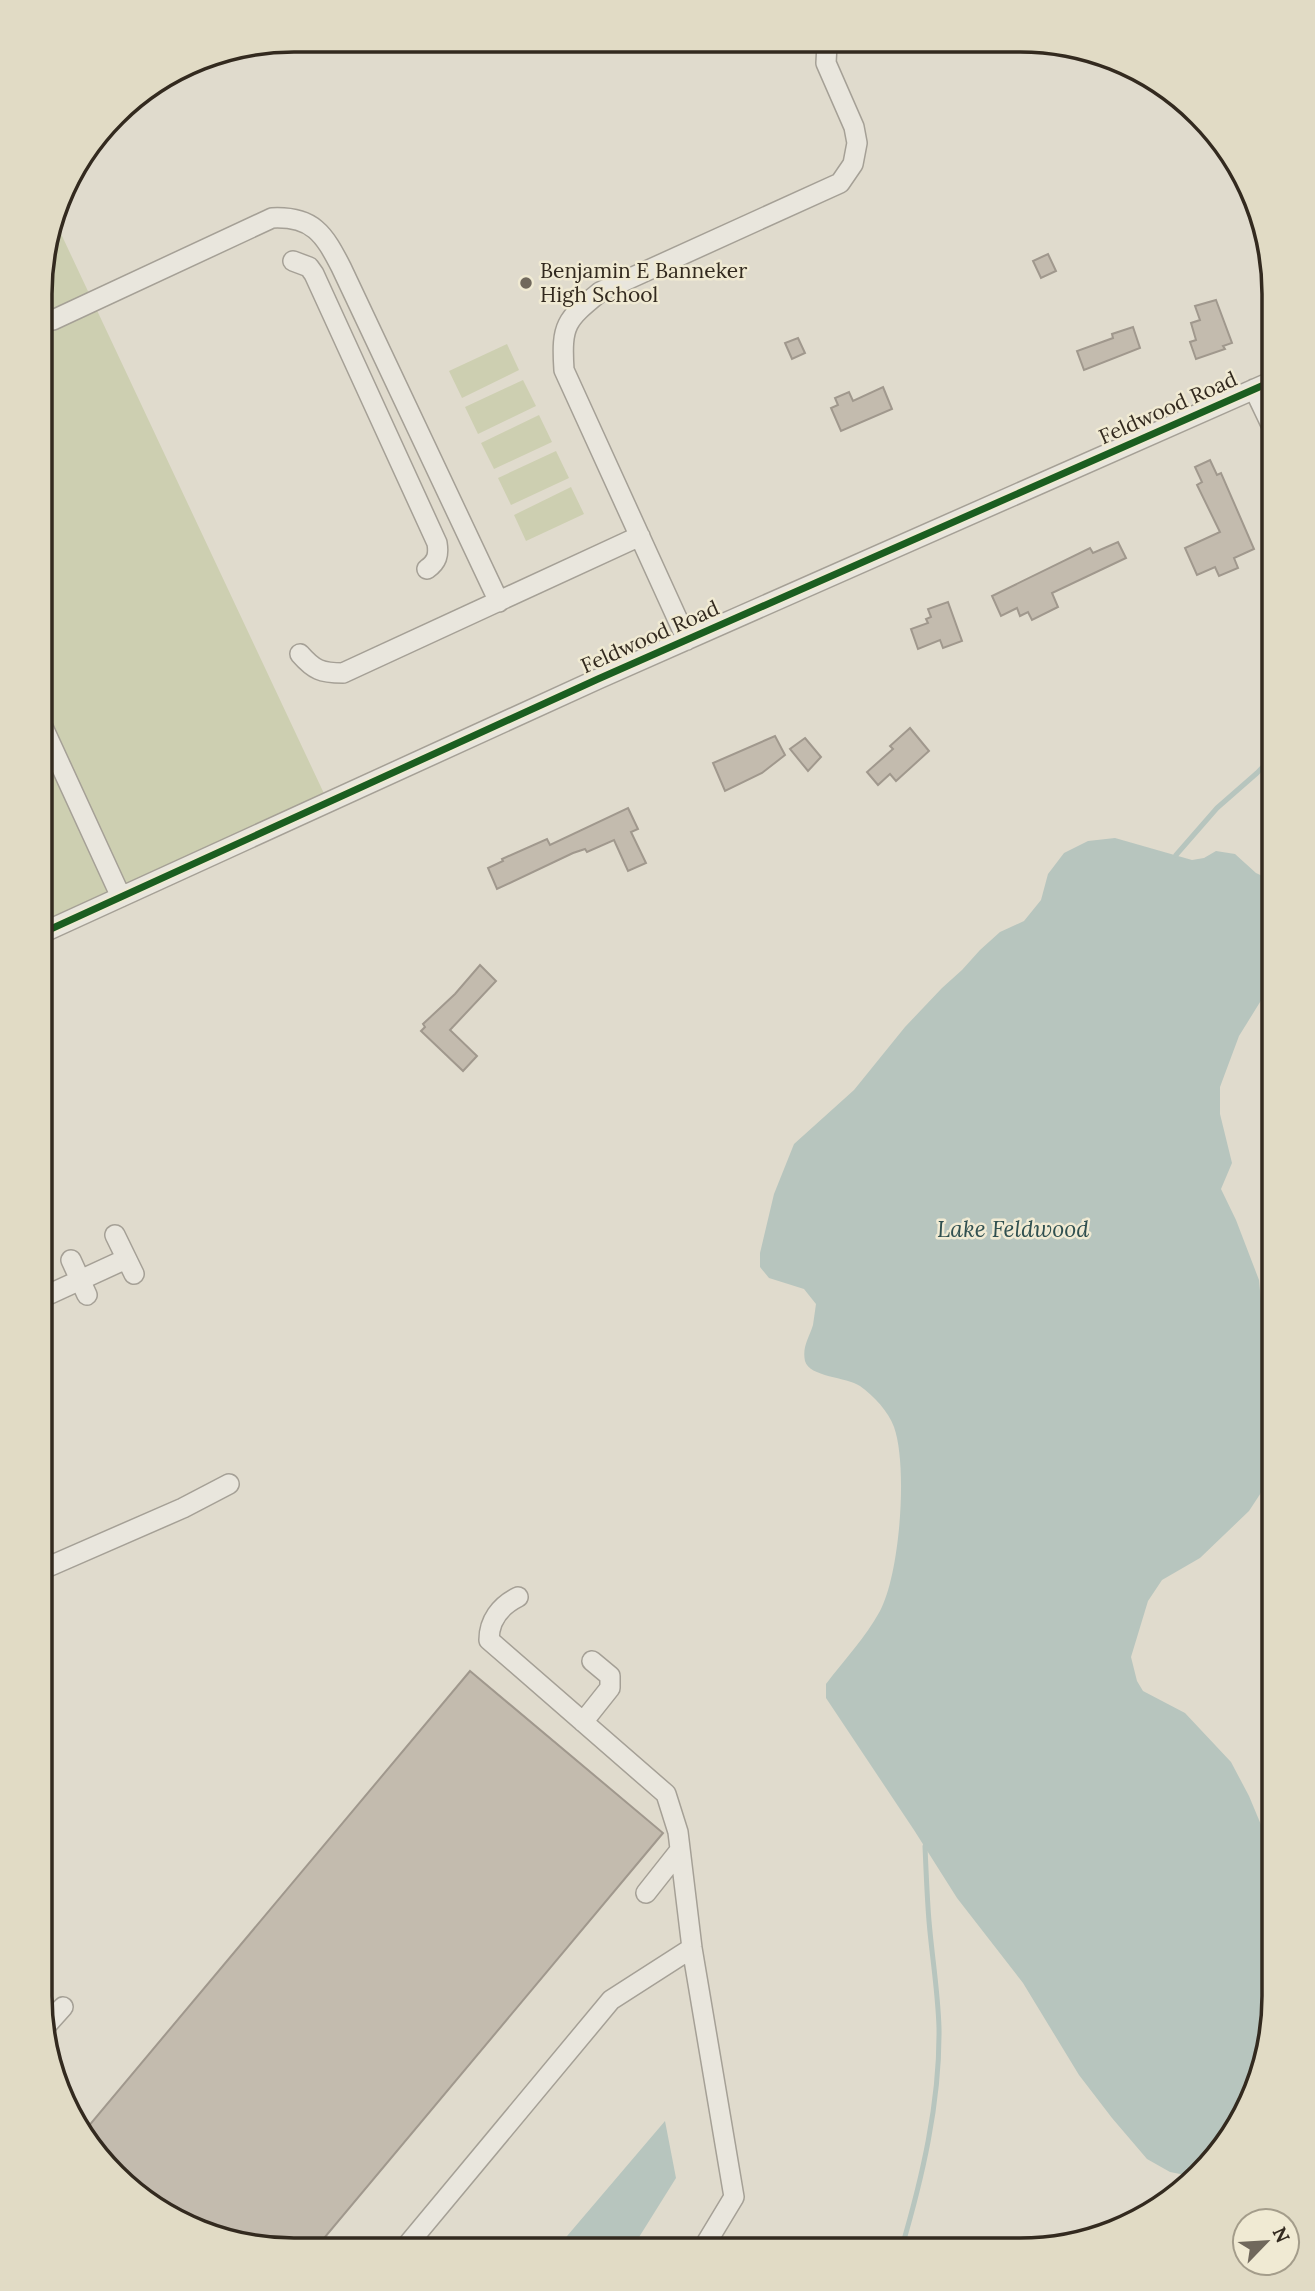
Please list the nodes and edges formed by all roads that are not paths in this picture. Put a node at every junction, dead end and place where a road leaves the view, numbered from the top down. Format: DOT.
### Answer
graph roads {
  1 [pos="827,52"];
  2 [pos="293,261"];
  3 [pos="52,323"];
  4 [pos="1262,386"];
  5 [pos="1254,389"];
  6 [pos="1262,406"];
  7 [pos="640,537"];
  8 [pos="427,569"];
  9 [pos="499,602"];
  10 [pos="687,640"];
  11 [pos="300,654"];
  12 [pos="52,747"];
  13 [pos="121,897"];
  14 [pos="52,928"];
  15 [pos="115,1235"];
  16 [pos="71,1261"];
  17 [pos="84,1288"];
  18 [pos="52,1295"];
  19 [pos="229,1484"];
  20 [pos="52,1565"];
  21 [pos="518,1597"];
  22 [pos="592,1661"];
  23 [pos="583,1722"];
  24 [pos="680,1850"];
  25 [pos="646,1894"];
  26 [pos="692,1948"];
  27 [pos="63,2007"];
  28 [pos="54,2017"];
  29 [pos="413,2238"];
  30 [pos="709,2238"];
  1 -- 7 [label="street"];
  2 -- 8 [label="street"];
  3 -- 9 [label="street"];
  4 -- 5 [label="street, Feldwood Road"];
  5 -- 6 [label="street"];
  5 -- 10 [label="street, Feldwood Road"];
  7 -- 9 [label="street"];
  7 -- 10 [label="street"];
  9 -- 11 [label="street"];
  10 -- 13 [label="street, Feldwood Road"];
  12 -- 13 [label="street"];
  13 -- 14 [label="street, Feldwood Road"];
  15 -- 17 [label="street"];
  16 -- 17 [label="street"];
  17 -- 18 [label="street"];
  19 -- 20 [label="street"];
  21 -- 23 [label="street"];
  22 -- 23 [label="street"];
  23 -- 24 [label="street"];
  24 -- 25 [label="street"];
  24 -- 26 [label="street"];
  26 -- 29 [label="street"];
  26 -- 30 [label="street"];
  27 -- 28 [label="street"];
}
